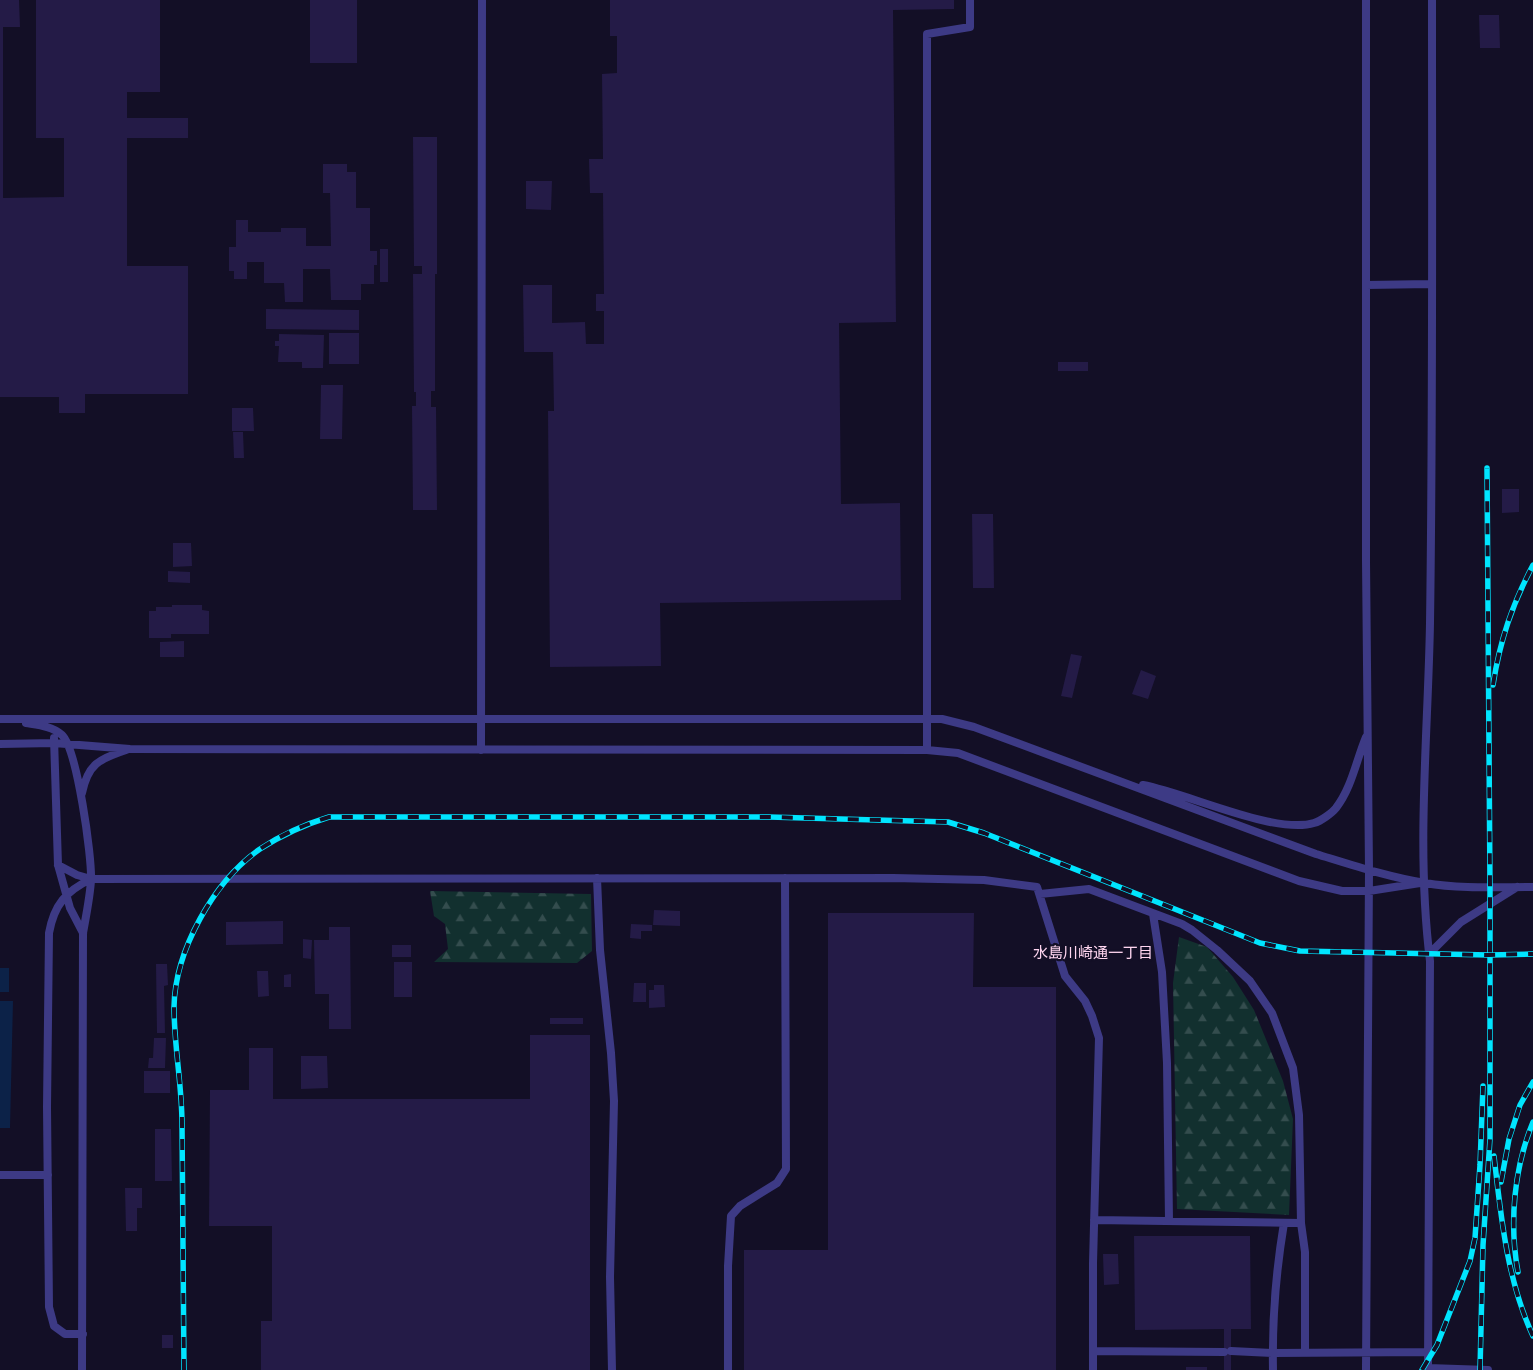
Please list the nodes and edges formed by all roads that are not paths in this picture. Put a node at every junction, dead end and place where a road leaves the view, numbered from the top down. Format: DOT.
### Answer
graph roads {
  1 [pos="482,0"];
  2 [pos="970,0"];
  3 [pos="1366,0"];
  4 [pos="1432,0"];
  5 [pos="1432,284"];
  6 [pos="1366,285"];
  7 [pos="2,719"];
  8 [pos="54,719"];
  9 [pos="927,719"];
  10 [pos="481,720"];
  11 [pos="54,729"];
  12 [pos="1368,732"];
  13 [pos="54,743"];
  14 [pos="0,744"];
  15 [pos="68,744"];
  16 [pos="130,749"];
  17 [pos="481,750"];
  18 [pos="927,750"];
  19 [pos="1122,781"];
  20 [pos="82,796"];
  21 [pos="58,865"];
  22 [pos="1369,870"];
  23 [pos="597,878"];
  24 [pos="785,878"];
  25 [pos="91,879"];
  26 [pos="1425,883"];
  27 [pos="1517,887"];
  28 [pos="1533,888"];
  29 [pos="1369,891"];
  30 [pos="1040,894"];
  31 [pos="67,895"];
  32 [pos="1153,914"];
  33 [pos="83,933"];
  34 [pos="1429,954"];
  35 [pos="0,1175"];
  36 [pos="48,1175"];
  37 [pos="1094,1220"];
  38 [pos="1169,1221"];
  39 [pos="1284,1222"];
  40 [pos="1301,1223"];
  41 [pos="82,1334"];
  42 [pos="1093,1351"];
  43 [pos="1366,1352"];
  44 [pos="1429,1352"];
  45 [pos="1273,1353"];
  46 [pos="1305,1353"];
  47 [pos="1428,1369"];
  48 [pos="82,1370"];
  49 [pos="612,1370"];
  50 [pos="728,1370"];
  51 [pos="1093,1370"];
  52 [pos="1274,1370"];
  53 [pos="1366,1370"];
  54 [pos="1488,1370"];
  1 -- 10 [label="lane"];
  2 -- 9 [label="lane"];
  3 -- 6 [label="lane"];
  4 -- 5 [label="lane"];
  5 -- 6 [label="lane"];
  5 -- 26 [label="lane"];
  6 -- 12 [label="lane"];
  7 -- 8 [label="lane"];
  7 -- 11 [label="lane"];
  8 -- 10 [label="lane"];
  8 -- 11 [label="lane"];
  9 -- 10 [label="lane"];
  9 -- 18 [label="lane"];
  9 -- 19 [label="lane"];
  10 -- 17 [label="lane"];
  11 -- 13 [label="lane"];
  11 -- 15 [label="lane"];
  12 -- 19 [label="lane"];
  12 -- 22 [label="lane"];
  13 -- 14 [label="lane"];
  13 -- 15 [label="lane"];
  13 -- 21 [label="lane"];
  15 -- 16 [label="lane"];
  15 -- 20 [label="lane"];
  16 -- 17 [label="lane"];
  16 -- 20 [label="lane"];
  17 -- 18 [label="lane"];
  18 -- 29 [label="lane"];
  19 -- 22 [label="lane"];
  20 -- 25 [label="lane"];
  21 -- 25 [label="lane"];
  21 -- 31 [label="lane"];
  22 -- 26 [label="lane"];
  22 -- 29 [label="lane"];
  23 -- 24 [label="lane"];
  23 -- 25 [label="lane"];
  23 -- 49 [label="lane"];
  24 -- 30 [label="lane"];
  24 -- 50 [label="lane"];
  25 -- 31 [label="lane"];
  25 -- 33 [label="lane"];
  26 -- 27 [label="lane"];
  26 -- 29 [label="lane"];
  26 -- 34 [label="lane"];
  27 -- 28 [label="lane"];
  27 -- 34 [label="lane"];
  29 -- 43 [label="lane"];
  30 -- 32 [label="lane"];
  30 -- 37 [label="lane"];
  31 -- 33 [label="lane"];
  31 -- 36 [label="lane"];
  32 -- 38 [label="lane"];
  32 -- 40 [label="lane"];
  33 -- 41 [label="lane"];
  34 -- 44 [label="lane"];
  35 -- 36 [label="lane"];
  36 -- 41 [label="lane"];
  37 -- 38 [label="lane"];
  37 -- 42 [label="lane"];
  38 -- 39 [label="lane"];
  39 -- 40 [label="lane"];
  39 -- 45 [label="lane"];
  40 -- 46 [label="lane"];
  41 -- 48 [label="lane"];
  42 -- 45 [label="lane"];
  42 -- 51 [label="lane"];
  43 -- 44 [label="lane"];
  43 -- 46 [label="lane"];
  43 -- 53 [label="lane"];
  44 -- 47 [label="lane"];
  45 -- 46 [label="lane"];
  45 -- 52 [label="lane"];
  47 -- 54 [label="lane"];
}
